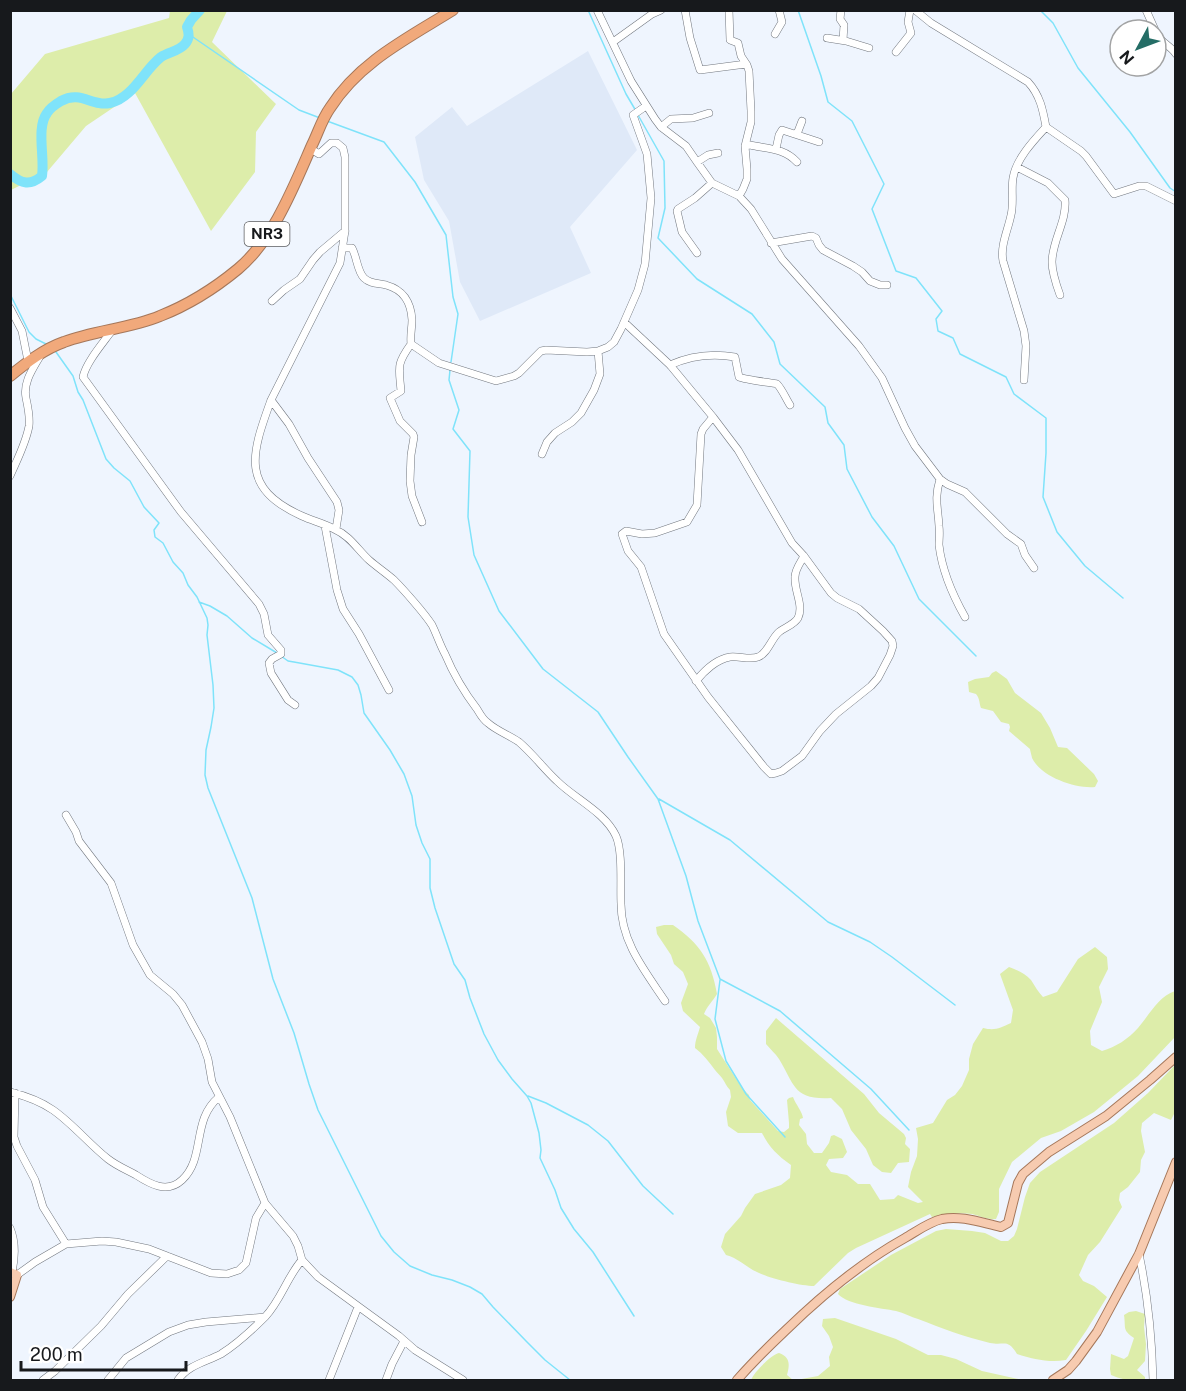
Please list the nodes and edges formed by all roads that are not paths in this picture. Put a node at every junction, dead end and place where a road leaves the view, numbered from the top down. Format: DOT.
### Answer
graph roads {
  1 [pos="453,10"];
  2 [pos="597,10"];
  3 [pos="661,10"];
  4 [pos="685,10"];
  5 [pos="729,10"];
  6 [pos="779,10"];
  7 [pos="841,10"];
  8 [pos="913,10"];
  9 [pos="774,34"];
  10 [pos="827,38"];
  11 [pos="843,40"];
  12 [pos="612,42"];
  13 [pos="869,48"];
  14 [pos="896,52"];
  15 [pos="746,64"];
  16 [pos="646,106"];
  17 [pos="709,113"];
  18 [pos="802,121"];
  19 [pos="661,127"];
  20 [pos="1046,127"];
  21 [pos="797,134"];
  22 [pos="819,142"];
  23 [pos="745,146"];
  24 [pos="311,149"];
  25 [pos="776,149"];
  26 [pos="718,153"];
  27 [pos="696,162"];
  28 [pos="797,162"];
  29 [pos="1017,167"];
  30 [pos="712,183"];
  31 [pos="739,196"];
  32 [pos="1176,201"];
  33 [pos="345,231"];
  34 [pos="771,243"];
  35 [pos="342,248"];
  36 [pos="697,253"];
  37 [pos="887,285"];
  38 [pos="1060,295"];
  39 [pos="272,301"];
  40 [pos="10,308"];
  41 [pos="624,322"];
  42 [pos="113,329"];
  43 [pos="411,344"];
  44 [pos="598,351"];
  45 [pos="42,353"];
  46 [pos="28,362"];
  47 [pos="670,365"];
  48 [pos="11,376"];
  49 [pos="1024,380"];
  50 [pos="271,400"];
  51 [pos="790,405"];
  52 [pos="713,417"];
  53 [pos="542,454"];
  54 [pos="10,476"];
  55 [pos="940,479"];
  56 [pos="422,522"];
  57 [pos="325,526"];
  58 [pos="336,529"];
  59 [pos="804,556"];
  60 [pos="1034,568"];
  61 [pos="965,617"];
  62 [pos="696,681"];
  63 [pos="389,690"];
  64 [pos="295,705"];
  65 [pos="66,815"];
  66 [pos="665,1002"];
  67 [pos="1176,1057"];
  68 [pos="13,1092"];
  69 [pos="219,1097"];
  70 [pos="12,1138"];
  71 [pos="1176,1162"];
  72 [pos="265,1203"];
  73 [pos="10,1228"];
  74 [pos="66,1244"];
  75 [pos="1139,1254"];
  76 [pos="167,1256"];
  77 [pos="302,1260"];
  78 [pos="13,1273"];
  79 [pos="10,1297"];
  80 [pos="358,1307"];
  81 [pos="265,1317"];
  82 [pos="404,1341"];
  83 [pos="44,1380"];
  84 [pos="108,1380"];
  85 [pos="178,1380"];
  86 [pos="328,1380"];
  87 [pos="386,1380"];
  88 [pos="463,1380"];
  89 [pos="736,1380"];
  90 [pos="1053,1380"];
  91 [pos="1153,1380"];
  1 -- 24 [label="highway, NR3"];
  2 -- 12 [label="street"];
  3 -- 12 [label="street"];
  4 -- 15 [label="street"];
  5 -- 15 [label="street"];
  6 -- 9 [label="street"];
  7 -- 11 [label="street"];
  8 -- 14 [label="street"];
  8 -- 20 [label="street"];
  10 -- 11 [label="street"];
  11 -- 13 [label="street"];
  12 -- 16 [label="street"];
  15 -- 23 [label="street"];
  16 -- 19 [label="street"];
  16 -- 41 [label="street"];
  17 -- 19 [label="street"];
  18 -- 21 [label="street"];
  19 -- 27 [label="street"];
  20 -- 29 [label="street"];
  20 -- 32 [label="street"];
  21 -- 22 [label="street"];
  21 -- 25 [label="street"];
  23 -- 25 [label="street"];
  23 -- 31 [label="street"];
  24 -- 33 [label="street"];
  24 -- 42 [label="highway, NR3"];
  25 -- 28 [label="street"];
  26 -- 27 [label="street"];
  27 -- 30 [label="street"];
  29 -- 38 [label="street"];
  29 -- 49 [label="street"];
  30 -- 31 [label="street"];
  30 -- 36 [label="street"];
  31 -- 34 [label="street"];
  33 -- 35 [label="street"];
  33 -- 39 [label="street"];
  34 -- 37 [label="street"];
  34 -- 55 [label="street"];
  35 -- 43 [label="street"];
  35 -- 50 [label="street"];
  40 -- 46 [label="street"];
  41 -- 44 [label="street"];
  41 -- 47 [label="street"];
  42 -- 45 [label="highway, NR3"];
  42 -- 64 [label="street"];
  43 -- 44 [label="street"];
  43 -- 56 [label="street"];
  44 -- 53 [label="street"];
  45 -- 46 [label="highway, NR3"];
  45 -- 54 [label="street"];
  46 -- 48 [label="highway, NR3"];
  47 -- 51 [label="street"];
  47 -- 52 [label="street"];
  50 -- 57 [label="street"];
  50 -- 58 [label="street"];
  52 -- 59 [label="street"];
  52 -- 62 [label="street"];
  55 -- 60 [label="street"];
  55 -- 61 [label="street"];
  57 -- 58 [label="street"];
  57 -- 63 [label="street"];
  58 -- 66 [label="street"];
  59 -- 62 [label="street"];
  59 -- 62 [label="street"];
  65 -- 69 [label="street"];
  67 -- 89 [label="main road"];
  68 -- 69 [label="street"];
  68 -- 70 [label="street"];
  69 -- 72 [label="street"];
  70 -- 74 [label="street"];
  71 -- 75 [label="main road"];
  72 -- 76 [label="street"];
  72 -- 77 [label="street"];
  73 -- 78 [label="street"];
  74 -- 76 [label="street"];
  74 -- 78 [label="street"];
  75 -- 90 [label="main road"];
  75 -- 91 [label="street"];
  76 -- 83 [label="street"];
  77 -- 80 [label="street"];
  77 -- 81 [label="street"];
  78 -- 79 [label="main road"];
  80 -- 82 [label="street"];
  80 -- 86 [label="street"];
  81 -- 84 [label="street"];
  81 -- 85 [label="street"];
  82 -- 87 [label="street"];
  82 -- 88 [label="street"];
}
